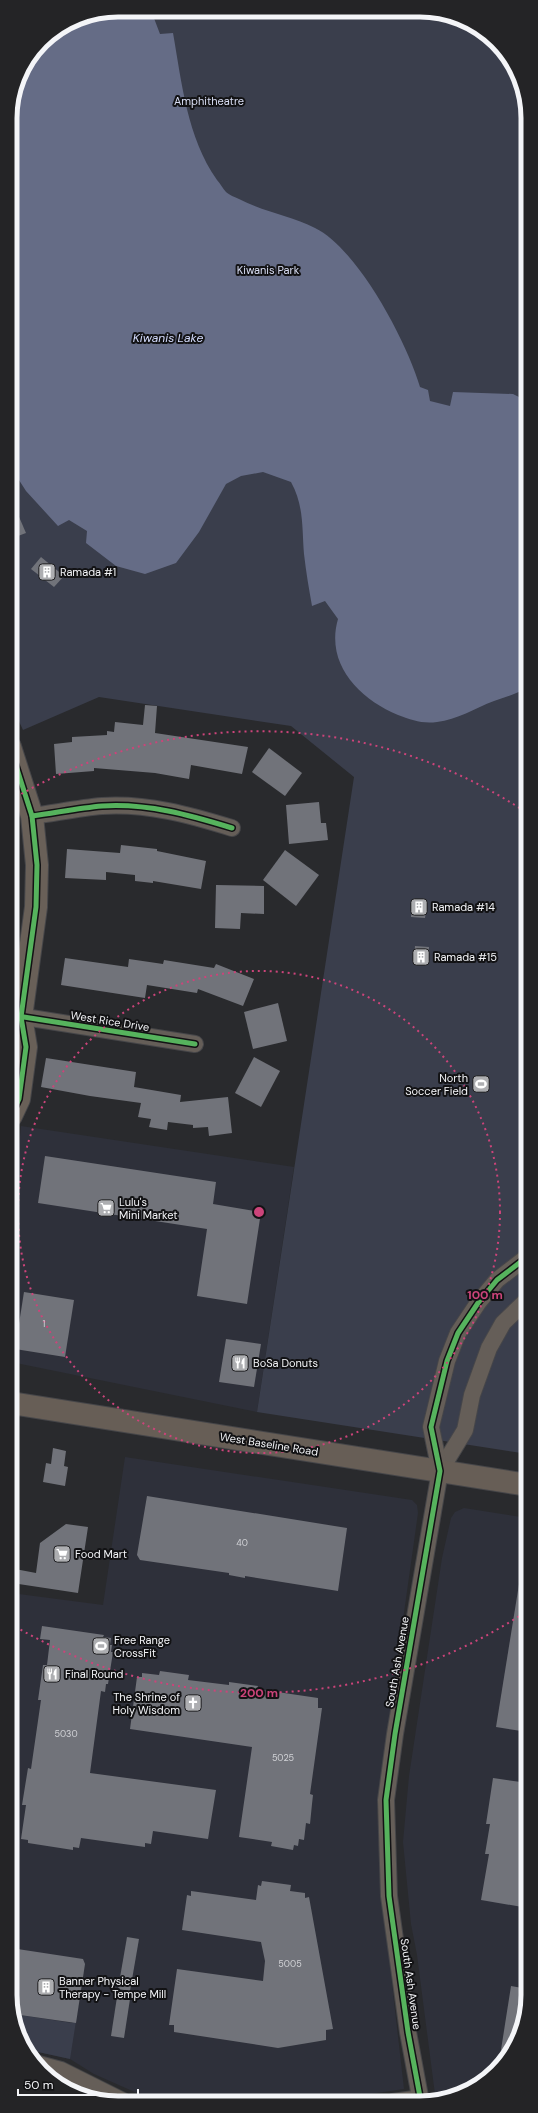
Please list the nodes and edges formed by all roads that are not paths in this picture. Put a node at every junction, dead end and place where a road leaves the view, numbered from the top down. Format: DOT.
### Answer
graph roads {
  1 [pos="17,769"];
  2 [pos="32,816"];
  3 [pos="232,828"];
  4 [pos="17,1006"];
  5 [pos="17,1022"];
  6 [pos="17,1028"];
  7 [pos="195,1044"];
  8 [pos="17,1101"];
  9 [pos="521,1263"];
  10 [pos="521,1305"];
  11 [pos="17,1404"];
  12 [pos="440,1471"];
  13 [pos="521,1484"];
  14 [pos="46,2066"];
  15 [pos="113,2096"];
  16 [pos="420,2096"];
  1 -- 2 [label="street"];
  2 -- 3 [label="street"];
  2 -- 4 [label="street"];
  5 -- 7 [label="street, West Rice Drive"];
  6 -- 8 [label="street"];
  9 -- 12 [label="street, South Ash Avenue"];
  10 -- 12 [label="street, South Ash Avenue"];
  11 -- 12 [label="main road, West Baseline Road"];
  12 -- 13 [label="main road, West Baseline Road"];
  12 -- 16 [label="street, South Ash Avenue"];
  14 -- 15 [label="street"];
}
